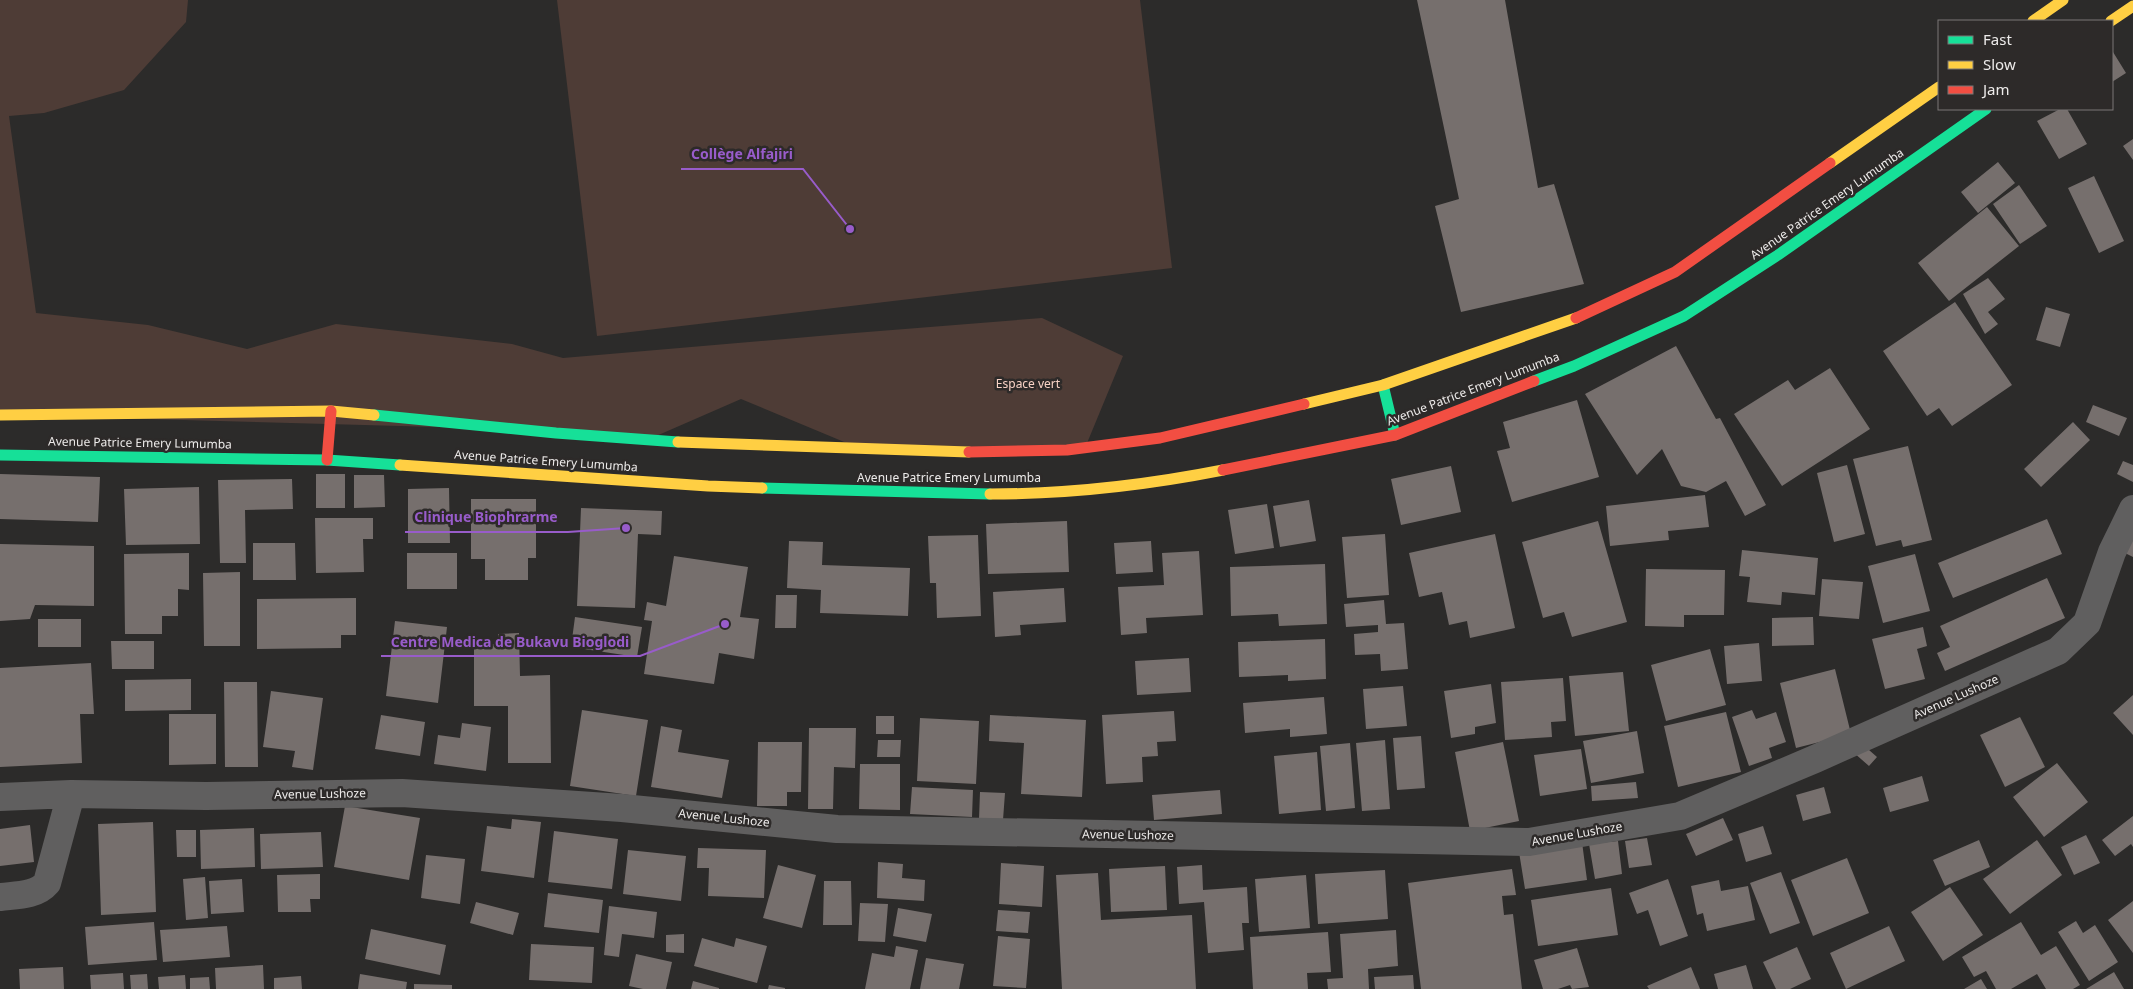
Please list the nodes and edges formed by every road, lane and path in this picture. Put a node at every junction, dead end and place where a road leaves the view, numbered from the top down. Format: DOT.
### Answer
graph roads {
  1 [pos="2063,0"];
  2 [pos="2133,6"];
  3 [pos="2034,20"];
  4 [pos="2112,20"];
  5 [pos="1938,88"];
  6 [pos="1985,110"];
  7 [pos="1383,385"];
  8 [pos="331,411"];
  9 [pos="0,415"];
  10 [pos="1395,435"];
  11 [pos="0,455"];
  12 [pos="327,460"];
  13 [pos="2133,509"];
  14 [pos="72,794"];
  15 [pos="0,798"];
  16 [pos="0,897"];
  1 -- 3 [label="main road"];
  2 -- 4 [label="main road"];
  5 -- 7 [label="main road, Avenue Patrice Emery Lumumba"];
  6 -- 10 [label="main road, Avenue Patrice Emery Lumumba"];
  7 -- 8 [label="main road, Avenue Patrice Emery Lumumba"];
  7 -- 10 [label="main road"];
  8 -- 9 [label="main road, Avenue Patrice Emery Lumumba"];
  8 -- 12 [label="main road"];
  10 -- 12 [label="main road, Avenue Patrice Emery Lumumba"];
  11 -- 12 [label="main road, Avenue Patrice Emery Lumumba"];
  13 -- 14 [label="street, Avenue Lushoze"];
  14 -- 15 [label="street, Avenue Lushoze"];
  14 -- 16 [label="street"];
}
